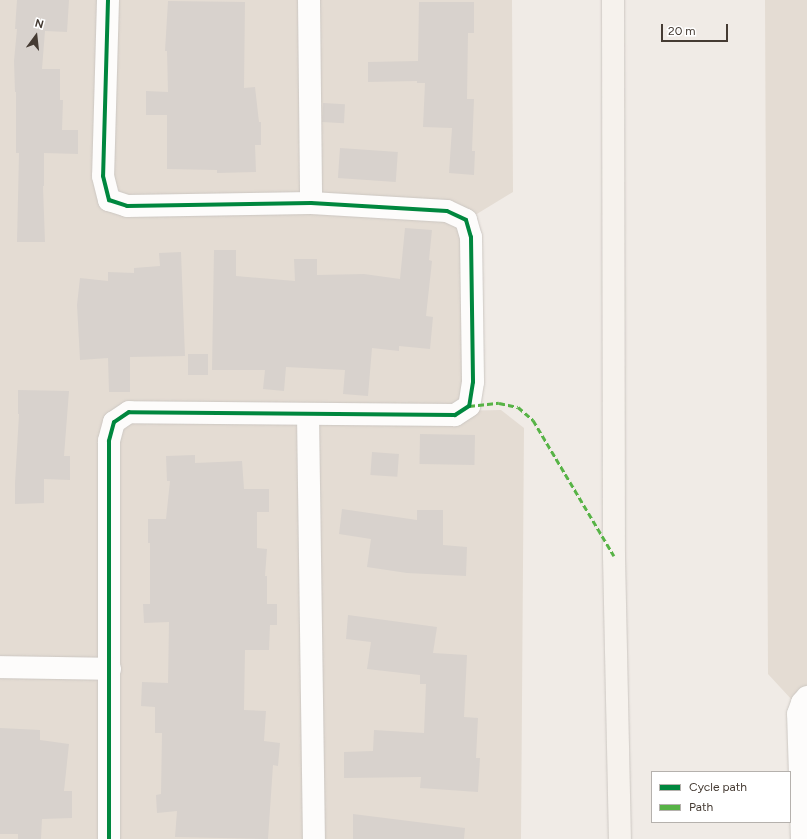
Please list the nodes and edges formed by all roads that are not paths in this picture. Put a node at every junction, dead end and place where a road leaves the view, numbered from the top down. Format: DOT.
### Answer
graph roads {
  1 [pos="108,0"];
  2 [pos="309,0"];
  3 [pos="614,0"];
  4 [pos="311,203"];
  5 [pos="308,414"];
  6 [pos="0,667"];
  7 [pos="110,668"];
  8 [pos="807,697"];
  9 [pos="109,839"];
  10 [pos="314,839"];
  11 [pos="620,839"];
  12 [pos="802,839"];
  1 -- 4 [label="street"];
  2 -- 4 [label="street"];
  3 -- 11 [label="street"];
  4 -- 5 [label="street"];
  5 -- 7 [label="street"];
  5 -- 10 [label="street"];
  6 -- 7 [label="street"];
  7 -- 9 [label="street"];
  8 -- 12 [label="street"];
}
